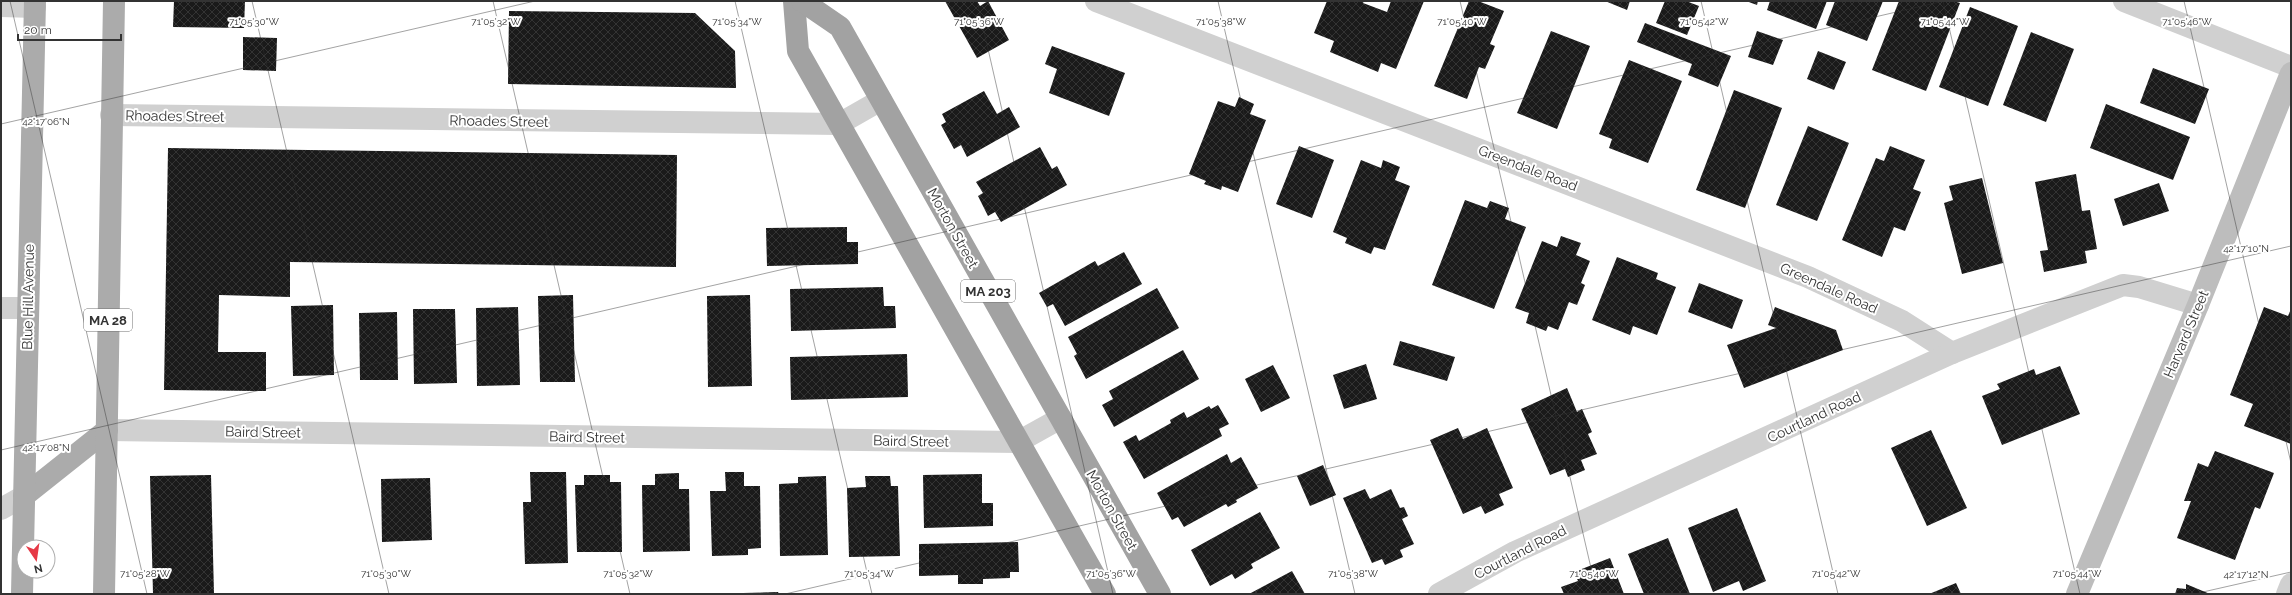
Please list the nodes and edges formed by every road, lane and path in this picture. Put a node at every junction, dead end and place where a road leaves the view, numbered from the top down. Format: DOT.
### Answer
graph roads {
  1 [pos="114,1"];
  2 [pos="794,1"];
  3 [pos="802,1"];
  4 [pos="1096,1"];
  5 [pos="2124,1"];
  6 [pos="35,4"];
  7 [pos="1,6"];
  8 [pos="2291,67"];
  9 [pos="2291,73"];
  10 [pos="881,100"];
  11 [pos="111,115"];
  12 [pos="839,124"];
  13 [pos="2198,305"];
  14 [pos="1,308"];
  15 [pos="28,308"];
  16 [pos="1952,352"];
  17 [pos="1061,418"];
  18 [pos="107,430"];
  19 [pos="1018,442"];
  20 [pos="24,496"];
  21 [pos="1,509"];
  22 [pos="2291,584"];
  23 [pos="22,594"];
  24 [pos="104,594"];
  25 [pos="1105,594"];
  26 [pos="1160,594"];
  27 [pos="1439,594"];
  28 [pos="2077,594"];
  29 [pos="2287,594"];
  1 -- 11 [label="main road, MA 28"];
  2 -- 12 [label="highway, MA 203"];
  3 -- 10 [label="highway, Morton Street / MA 203"];
  4 -- 16 [label="street, Greendale Road"];
  5 -- 8 [label="street"];
  6 -- 7 [label="street"];
  6 -- 15 [label="main road, Blue Hill Avenue"];
  9 -- 13 [label="main road, Harvard Street"];
  10 -- 12 [label="street"];
  10 -- 17 [label="highway, Morton Street / MA 203"];
  11 -- 12 [label="street, Rhoades Street"];
  11 -- 18 [label="main road, MA 28"];
  12 -- 19 [label="highway, MA 203"];
  13 -- 16 [label="street, Courtland Road"];
  13 -- 28 [label="main road, Harvard Street"];
  14 -- 15 [label="street"];
  15 -- 20 [label="main road, Blue Hill Avenue"];
  16 -- 27 [label="street, Courtland Road"];
  17 -- 19 [label="street, Baird Street"];
  17 -- 26 [label="highway, Morton Street / MA 203"];
  18 -- 19 [label="street, Baird Street"];
  18 -- 20 [label="main road"];
  18 -- 24 [label="main road, MA 28"];
  19 -- 25 [label="highway, MA 203"];
  20 -- 21 [label="street"];
  20 -- 23 [label="main road, Blue Hill Avenue"];
  22 -- 29 [label="street"];
}
